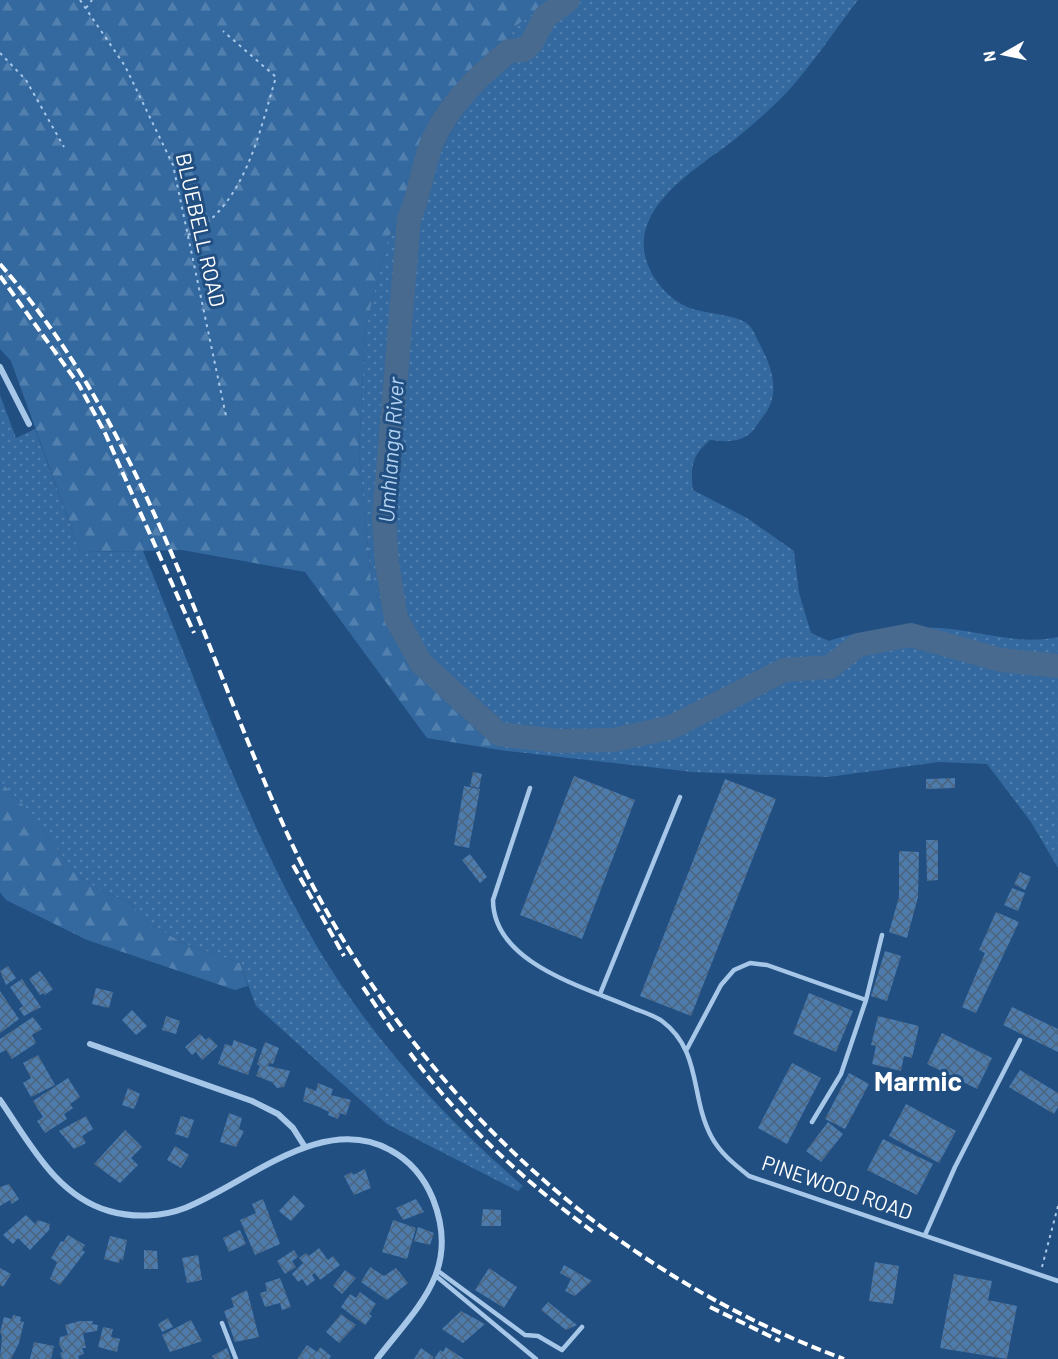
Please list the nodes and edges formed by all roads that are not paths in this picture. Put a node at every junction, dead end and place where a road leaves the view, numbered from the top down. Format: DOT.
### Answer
graph roads {
  1 [pos="0,367"];
  2 [pos="29,424"];
  3 [pos="530,788"];
  4 [pos="680,796"];
  5 [pos="882,936"];
  6 [pos="600,994"];
  7 [pos="866,1000"];
  8 [pos="1020,1040"];
  9 [pos="90,1044"];
  10 [pos="687,1049"];
  11 [pos="0,1100"];
  12 [pos="812,1122"];
  13 [pos="305,1147"];
  14 [pos="925,1235"];
  15 [pos="437,1274"];
  16 [pos="1058,1281"];
  17 [pos="222,1323"];
  18 [pos="582,1326"];
  19 [pos="236,1359"];
  20 [pos="377,1359"];
  21 [pos="536,1359"];
  1 -- 2 [label="street"];
  3 -- 6 [label="lane, PINEWOOD ROAD"];
  4 -- 6 [label="lane"];
  5 -- 7 [label="lane"];
  6 -- 10 [label="lane, PINEWOOD ROAD"];
  7 -- 10 [label="lane"];
  7 -- 12 [label="lane"];
  8 -- 14 [label="lane"];
  9 -- 13 [label="street"];
  10 -- 14 [label="lane, PINEWOOD ROAD"];
  11 -- 13 [label="street"];
  13 -- 15 [label="street"];
  14 -- 16 [label="lane, PINEWOOD ROAD"];
  15 -- 18 [label="lane"];
  15 -- 20 [label="street"];
  15 -- 21 [label="lane"];
  17 -- 19 [label="lane"];
}
